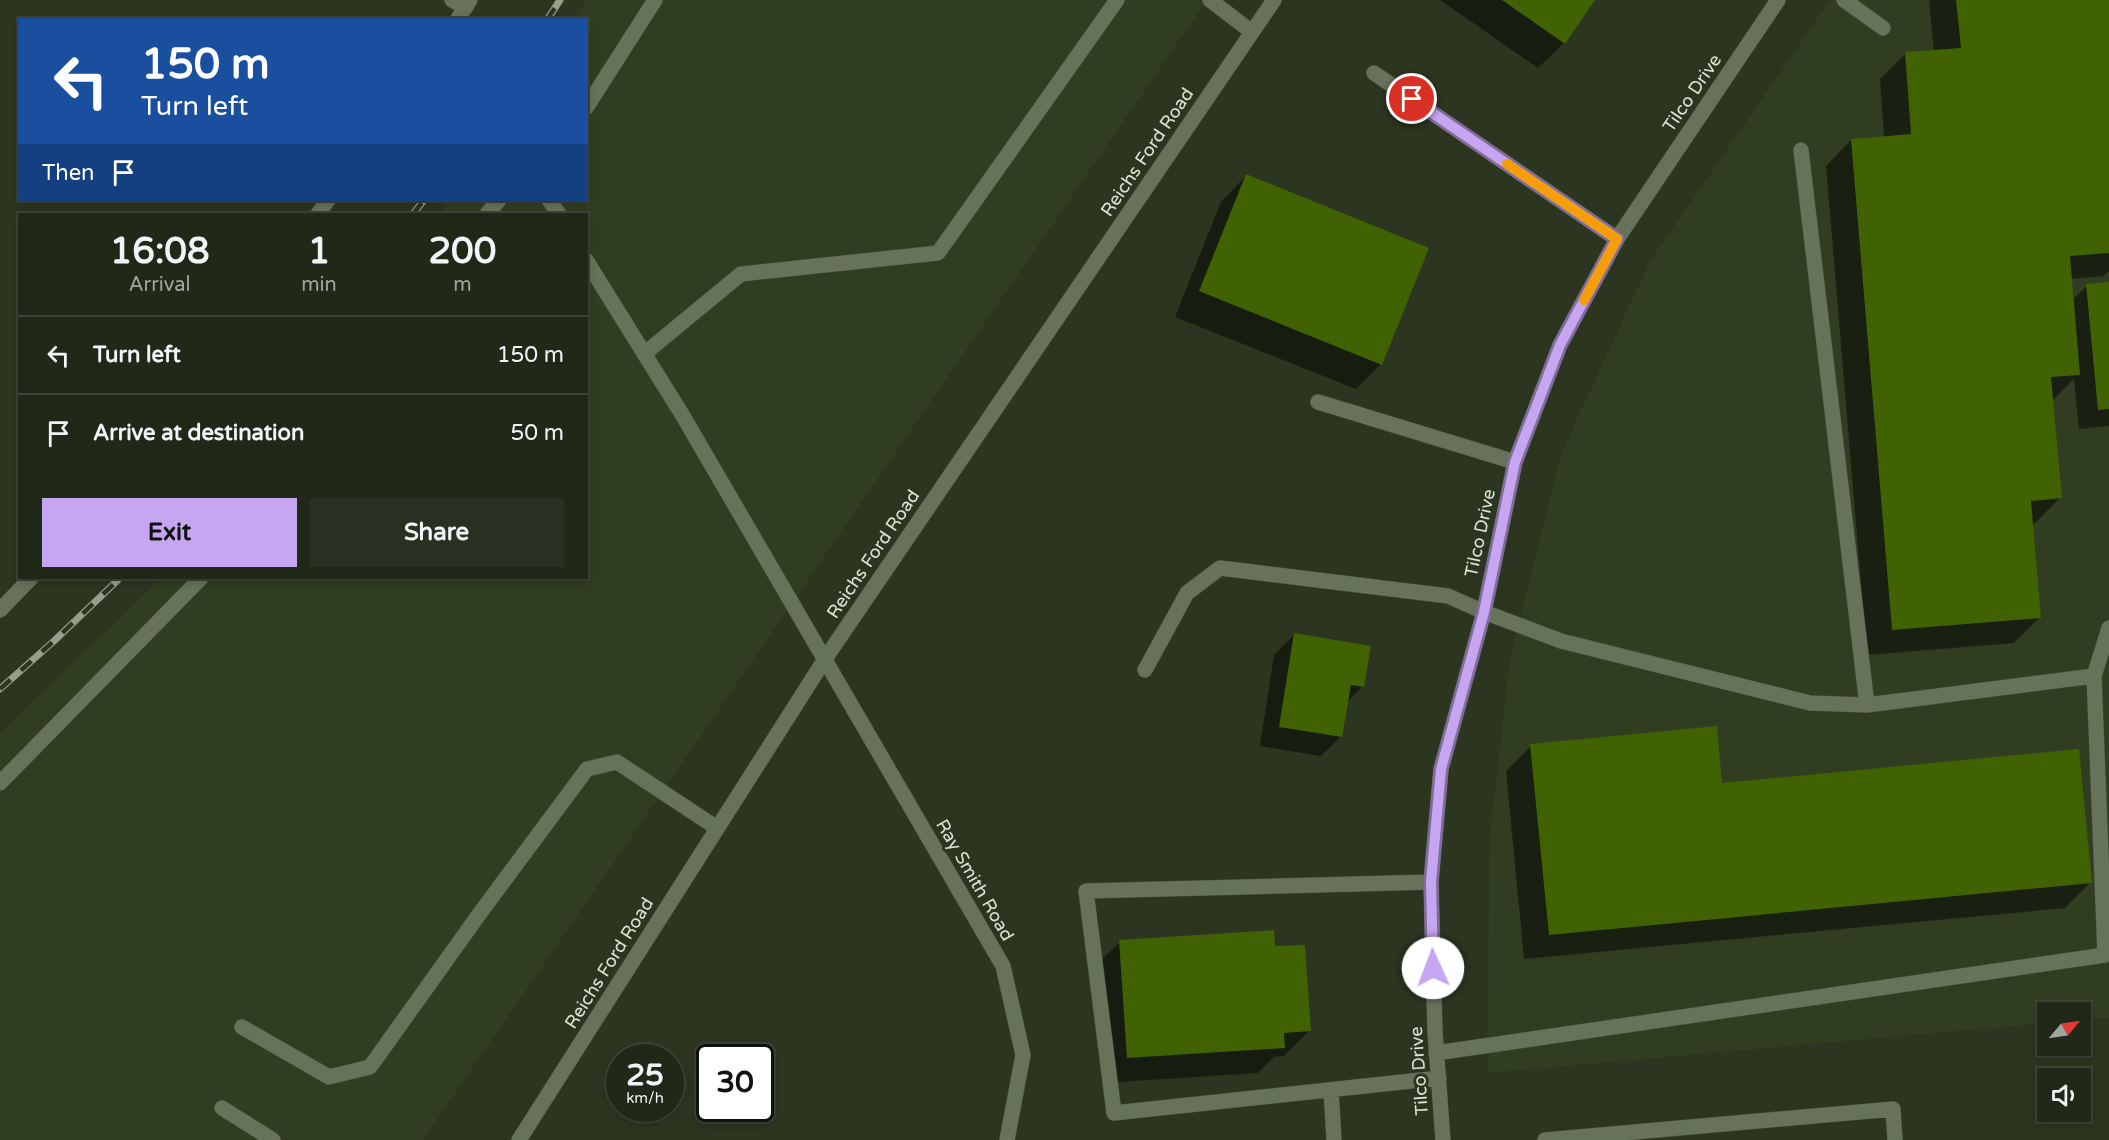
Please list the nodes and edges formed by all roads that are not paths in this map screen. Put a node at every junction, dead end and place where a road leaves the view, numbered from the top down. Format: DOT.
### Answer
graph roads {
  1 [pos="655,0"];
  2 [pos="1117,0"];
  3 [pos="1210,0"];
  4 [pos="1274,0"];
  5 [pos="1778,0"];
  6 [pos="1844,0"];
  7 [pos="463,2"];
  8 [pos="458,18"];
  9 [pos="1883,28"];
  10 [pos="1252,32"];
  11 [pos="1374,73"];
  12 [pos="588,105"];
  13 [pos="1801,150"];
  14 [pos="498,201"];
  15 [pos="488,213"];
  16 [pos="1617,239"];
  17 [pos="588,263"];
  18 [pos="644,354"];
  19 [pos="1318,402"];
  20 [pos="1515,462"];
  21 [pos="30,579"];
  22 [pos="200,579"];
  23 [pos="0,610"];
  24 [pos="1484,612"];
  25 [pos="2109,628"];
  26 [pos="825,659"];
  27 [pos="1145,670"];
  28 [pos="2094,676"];
  29 [pos="1867,705"];
  30 [pos="0,783"];
  31 [pos="717,828"];
  32 [pos="1431,882"];
  33 [pos="242,1027"];
  34 [pos="1437,1053"];
  35 [pos="1438,1078"];
  36 [pos="1331,1090"];
  37 [pos="222,1108"];
  38 [pos="273,1140"];
  39 [pos="519,1140"];
  40 [pos="1007,1140"];
  41 [pos="1334,1140"];
  42 [pos="1443,1140"];
  43 [pos="1545,1140"];
  44 [pos="1895,1140"];
  1 -- 12 [label="street"];
  2 -- 18 [label="street"];
  3 -- 10 [label="street"];
  4 -- 10 [label="street, Reichs Ford Road"];
  5 -- 16 [label="street, Tilco Drive"];
  6 -- 9 [label="street"];
  7 -- 8 [label="street"];
  10 -- 26 [label="street, Reichs Ford Road"];
  11 -- 16 [label="street"];
  13 -- 29 [label="street"];
  14 -- 15 [label="street"];
  16 -- 20 [label="street, Tilco Drive"];
  17 -- 18 [label="street, Ray Smith Road"];
  18 -- 26 [label="street, Ray Smith Road"];
  19 -- 20 [label="street"];
  20 -- 24 [label="street, Tilco Drive"];
  21 -- 23 [label="street"];
  22 -- 30 [label="street"];
  24 -- 27 [label="street"];
  24 -- 29 [label="street"];
  24 -- 32 [label="street, Tilco Drive"];
  25 -- 28 [label="street"];
  26 -- 31 [label="street, Reichs Ford Road"];
  26 -- 40 [label="street, Ray Smith Road"];
  28 -- 29 [label="street"];
  28 -- 34 [label="street"];
  31 -- 33 [label="street"];
  31 -- 39 [label="street, Reichs Ford Road"];
  32 -- 34 [label="street, Tilco Drive"];
  32 -- 36 [label="street"];
  34 -- 35 [label="street, Tilco Drive"];
  35 -- 36 [label="street"];
  35 -- 42 [label="street, Tilco Drive"];
  36 -- 41 [label="street"];
  37 -- 38 [label="street"];
  43 -- 44 [label="street"];
}
